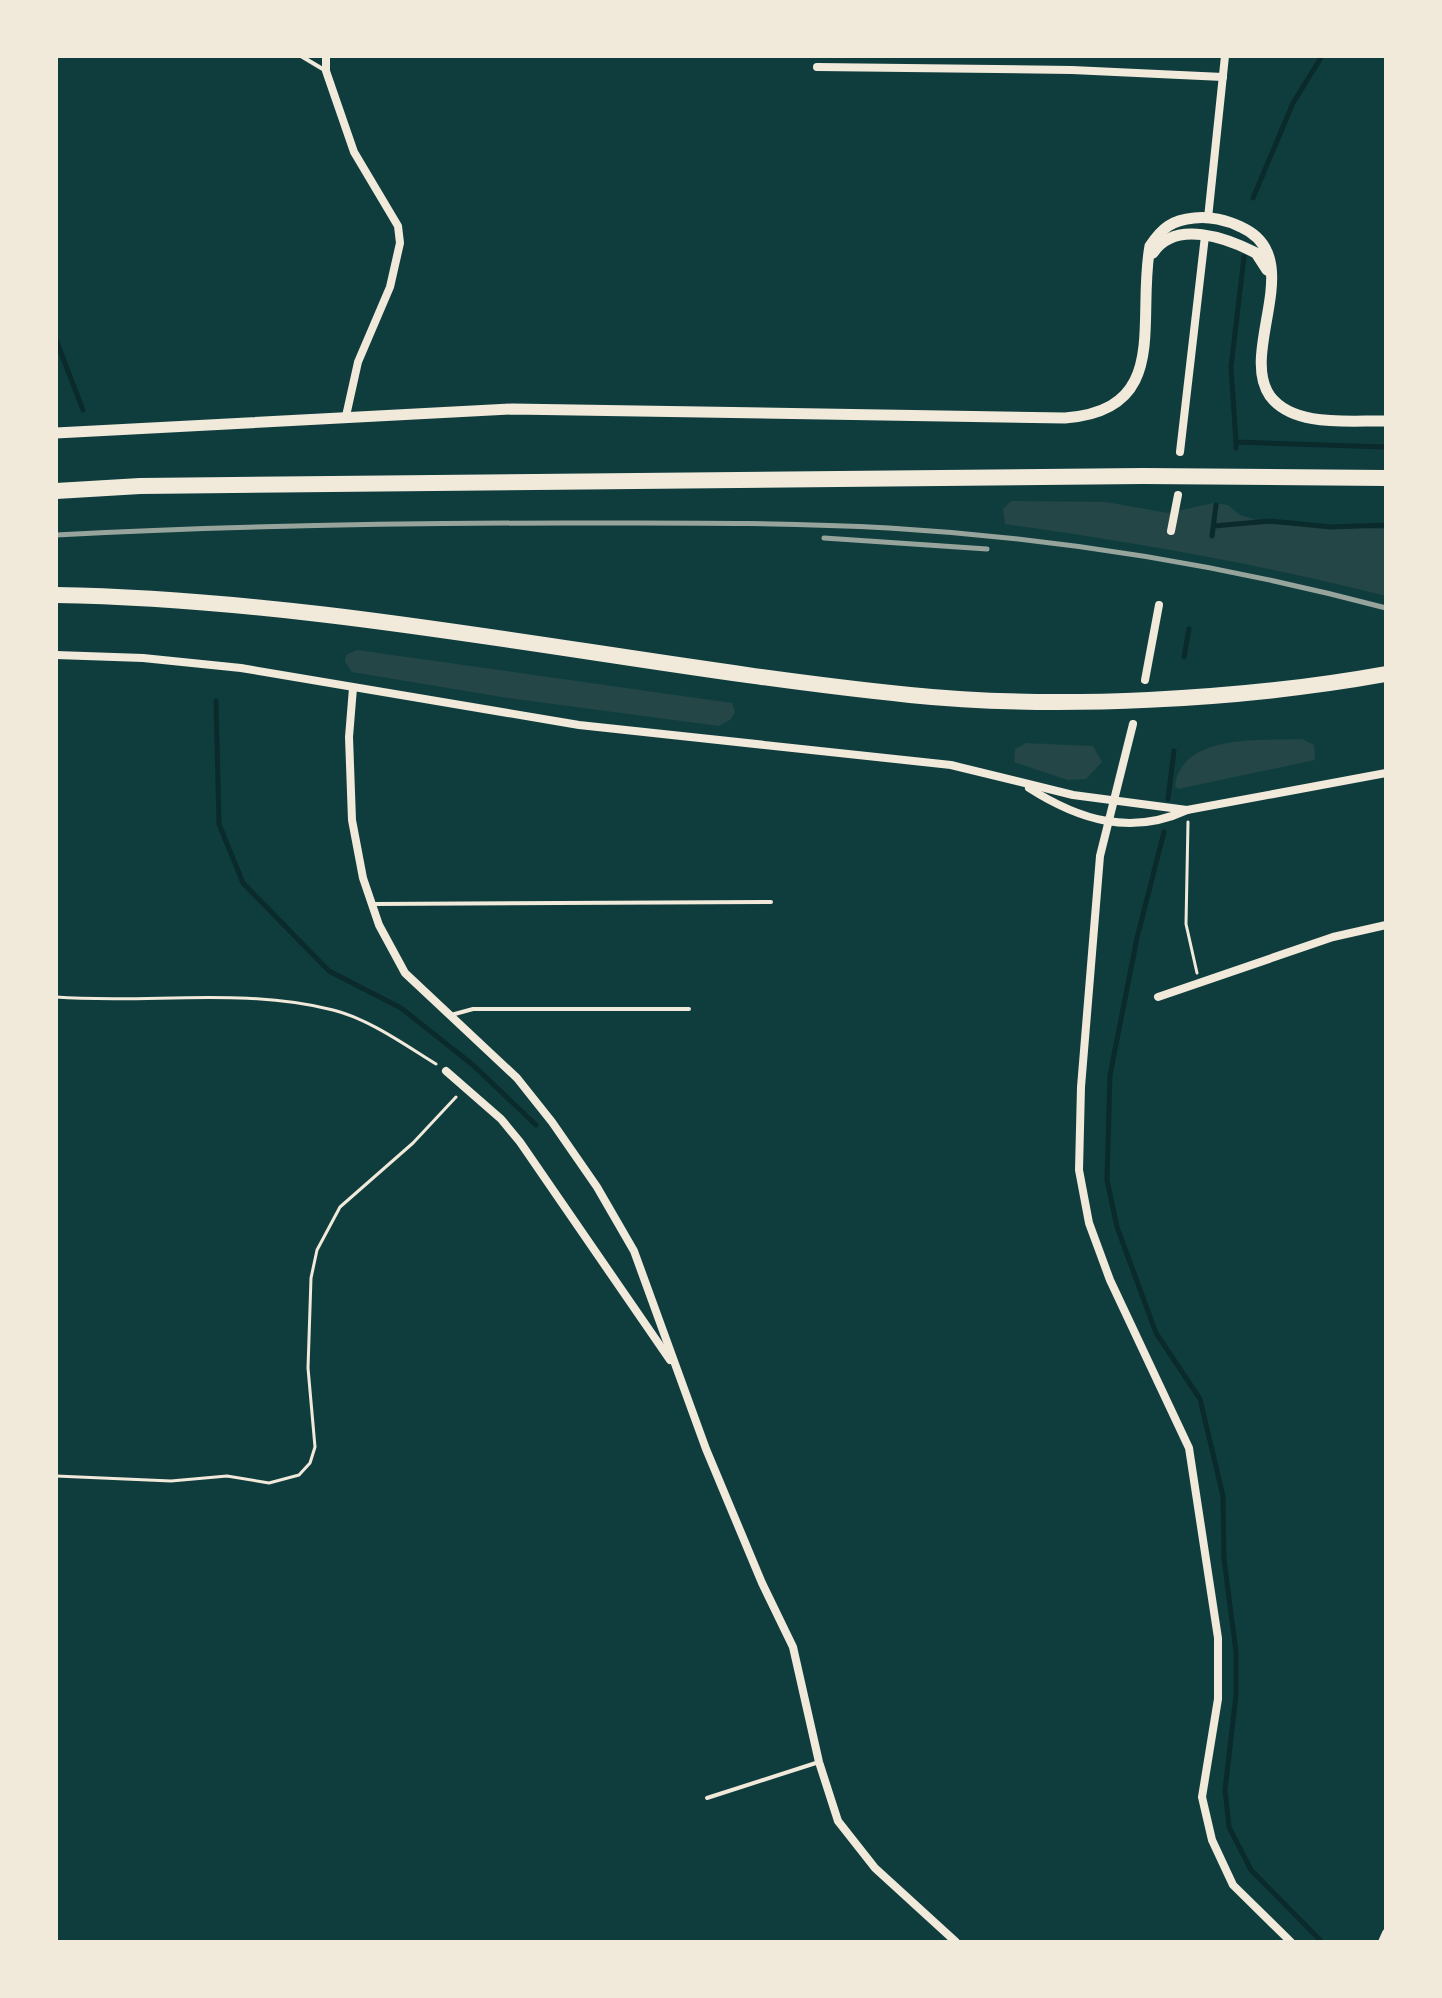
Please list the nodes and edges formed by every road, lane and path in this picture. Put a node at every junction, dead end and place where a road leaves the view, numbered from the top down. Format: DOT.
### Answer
graph roads {
  1 [pos="301,56"];
  2 [pos="326,56"];
  3 [pos="1225,56"];
  4 [pos="817,67"];
  5 [pos="326,71"];
  6 [pos="1223,77"];
  7 [pos="1208,218"];
  8 [pos="1205,236"];
  9 [pos="1147,264"];
  10 [pos="1271,280"];
  11 [pos="346,416"];
  12 [pos="1386,421"];
  13 [pos="56,433"];
  14 [pos="1180,452"];
  15 [pos="1386,478"];
  16 [pos="56,491"];
  17 [pos="1178,495"];
  18 [pos="1171,531"];
  19 [pos="56,595"];
  20 [pos="1159,605"];
  21 [pos="56,655"];
  22 [pos="1386,674"];
  23 [pos="1145,680"];
  24 [pos="353,688"];
  25 [pos="1133,724"];
  26 [pos="1386,773"];
  27 [pos="1023,785"];
  28 [pos="1114,801"];
  29 [pos="1187,810"];
  30 [pos="1107,822"];
  31 [pos="771,902"];
  32 [pos="372,904"];
  33 [pos="1386,925"];
  34 [pos="1199,983"];
  35 [pos="56,997"];
  36 [pos="1158,997"];
  37 [pos="689,1009"];
  38 [pos="449,1016"];
  39 [pos="446,1071"];
  40 [pos="470,1090"];
  41 [pos="675,1368"];
  42 [pos="56,1476"];
  43 [pos="819,1762"];
  44 [pos="707,1798"];
  45 [pos="1386,1933"];
  46 [pos="956,1942"];
  47 [pos="1291,1942"];
  48 [pos="1382,1942"];
  1 -- 5 [label="lane"];
  2 -- 5 [label="street"];
  3 -- 6 [label="street"];
  4 -- 6 [label="street"];
  5 -- 11 [label="street"];
  6 -- 7 [label="street"];
  7 -- 8 [label="street"];
  7 -- 9 [label="street"];
  7 -- 10 [label="street"];
  8 -- 9 [label="street"];
  8 -- 10 [label="street"];
  8 -- 14 [label="street"];
  9 -- 11 [label="street"];
  10 -- 12 [label="street"];
  11 -- 13 [label="street"];
  15 -- 16 [label="highway"];
  17 -- 18 [label="street"];
  19 -- 22 [label="highway"];
  20 -- 23 [label="street"];
  21 -- 24 [label="street"];
  24 -- 27 [label="street"];
  24 -- 32 [label="street"];
  25 -- 28 [label="street"];
  26 -- 29 [label="street"];
  27 -- 28 [label="street"];
  27 -- 30 [label="street"];
  28 -- 29 [label="street"];
  28 -- 30 [label="street"];
  29 -- 30 [label="street"];
  29 -- 34 [label="path"];
  30 -- 47 [label="street"];
  31 -- 32 [label="lane"];
  32 -- 38 [label="street"];
  33 -- 34 [label="street"];
  34 -- 36 [label="street"];
  35 -- 39 [label="path"];
  37 -- 38 [label="lane"];
  38 -- 41 [label="street"];
  39 -- 40 [label="street"];
  40 -- 41 [label="street"];
  40 -- 42 [label="path"];
  41 -- 43 [label="street"];
  43 -- 44 [label="lane"];
  43 -- 46 [label="street"];
  45 -- 48 [label="street"];
}
